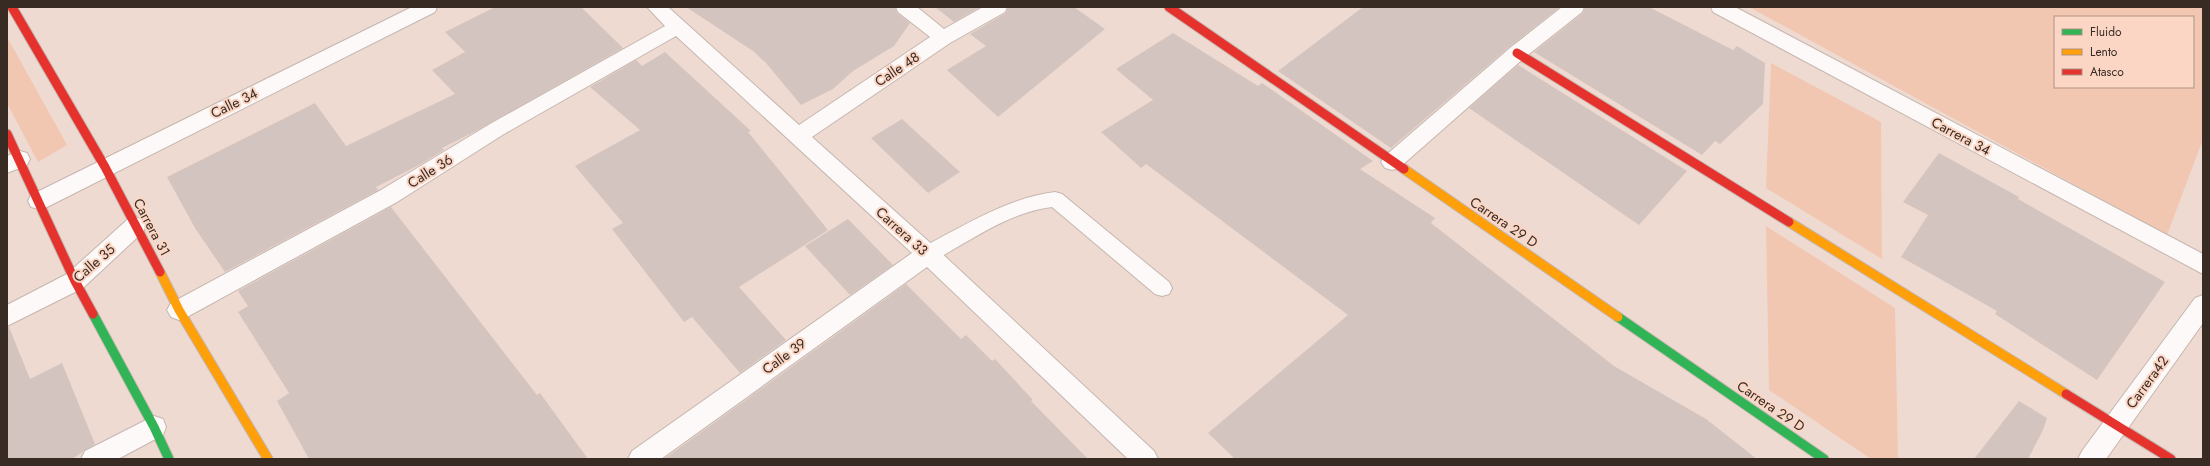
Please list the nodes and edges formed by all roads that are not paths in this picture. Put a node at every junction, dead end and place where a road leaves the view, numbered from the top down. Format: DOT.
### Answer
graph roads {
  1 [pos="12,7"];
  2 [pos="428,7"];
  3 [pos="656,7"];
  4 [pos="905,7"];
  5 [pos="998,7"];
  6 [pos="1169,7"];
  7 [pos="1575,7"];
  8 [pos="1720,7"];
  9 [pos="678,27"];
  10 [pos="943,38"];
  11 [pos="1517,53"];
  12 [pos="7,134"];
  13 [pos="798,136"];
  14 [pos="14,162"];
  15 [pos="1392,162"];
  16 [pos="105,167"];
  17 [pos="39,201"];
  18 [pos="135,226"];
  19 [pos="928,254"];
  20 [pos="2203,265"];
  21 [pos="75,281"];
  22 [pos="1162,288"];
  23 [pos="2203,305"];
  24 [pos="179,310"];
  25 [pos="7,316"];
  26 [pos="2116,424"];
  27 [pos="154,427"];
  28 [pos="94,459"];
  29 [pos="170,459"];
  30 [pos="268,459"];
  31 [pos="641,459"];
  32 [pos="1144,459"];
  33 [pos="1824,459"];
  34 [pos="2091,459"];
  35 [pos="2171,459"];
  1 -- 16 [label="street, Carrera 31"];
  2 -- 16 [label="street, Calle 34"];
  3 -- 9 [label="street, Carrera 33"];
  4 -- 10 [label="street"];
  5 -- 10 [label="street, Calle 48"];
  6 -- 15 [label="street, Carrera 29 D"];
  7 -- 11 [label="street"];
  8 -- 20 [label="street, Carrera 34"];
  9 -- 13 [label="street, Carrera 33"];
  9 -- 24 [label="street, Calle 36"];
  10 -- 13 [label="street, Calle 48"];
  11 -- 15 [label="street"];
  11 -- 26 [label="street"];
  12 -- 14 [label="street"];
  13 -- 19 [label="street, Carrera 33"];
  14 -- 17 [label="street"];
  15 -- 33 [label="street, Carrera 29 D"];
  16 -- 17 [label="street, Calle 34"];
  16 -- 18 [label="street, Carrera 31"];
  17 -- 21 [label="street"];
  18 -- 21 [label="street, Calle 35"];
  18 -- 24 [label="street, Carrera 31"];
  19 -- 22 [label="lane"];
  19 -- 31 [label="street, Calle 39"];
  19 -- 32 [label="street, Carrera 33"];
  21 -- 25 [label="street, Calle 35"];
  21 -- 27 [label="street"];
  23 -- 26 [label="street, Carrera42"];
  24 -- 30 [label="street, Carrera 31"];
  26 -- 34 [label="street, Carrera42"];
  26 -- 35 [label="street"];
  27 -- 28 [label="street"];
  27 -- 29 [label="street"];
}
